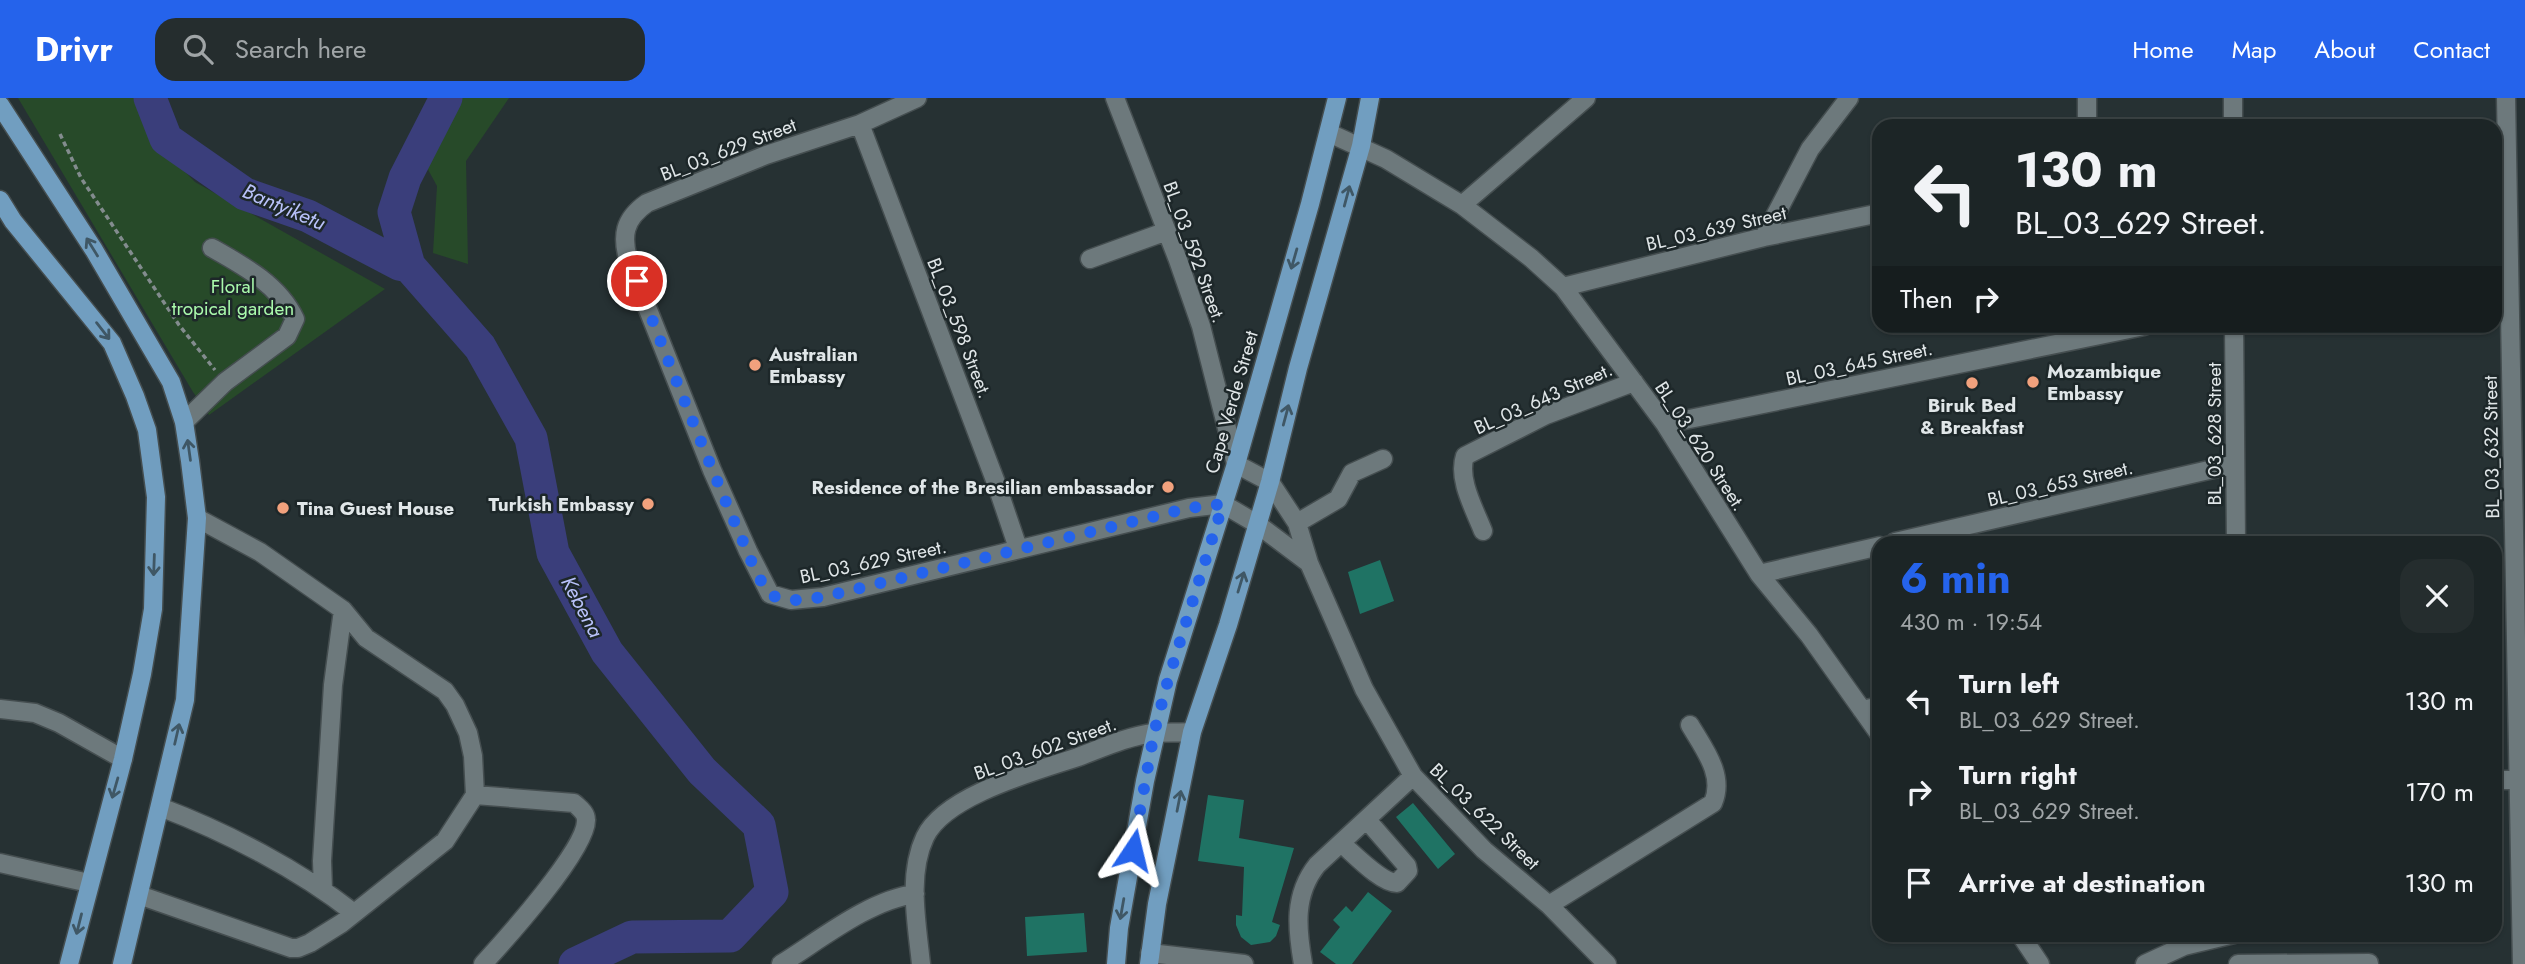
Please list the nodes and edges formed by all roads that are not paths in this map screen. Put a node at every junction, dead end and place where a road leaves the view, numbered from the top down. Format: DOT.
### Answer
graph roads {
  1 [pos="917,98"];
  2 [pos="1115,98"];
  3 [pos="1337,98"];
  4 [pos="1370,98"];
  5 [pos="1586,98"];
  6 [pos="1849,98"];
  7 [pos="2087,98"];
  8 [pos="2233,98"];
  9 [pos="2506,98"];
  10 [pos="0,105"];
  11 [pos="2087,119"];
  12 [pos="2233,119"];
  13 [pos="860,124"];
  14 [pos="1329,132"];
  15 [pos="1361,146"];
  16 [pos="0,200"];
  17 [pos="1462,205"];
  18 [pos="634,212"];
  19 [pos="1872,215"];
  20 [pos="1167,231"];
  21 [pos="1764,237"];
  22 [pos="2516,239"];
  23 [pos="212,248"];
  24 [pos="1090,259"];
  25 [pos="1563,287"];
  26 [pos="2110,333"];
  27 [pos="2234,333"];
  28 [pos="1634,382"];
  29 [pos="184,422"];
  30 [pos="1665,424"];
  31 [pos="1383,458"];
  32 [pos="1236,464"];
  33 [pos="2235,464"];
  34 [pos="1269,482"];
  35 [pos="1223,504"];
  36 [pos="197,518"];
  37 [pos="1297,523"];
  38 [pos="1257,524"];
  39 [pos="1483,531"];
  40 [pos="1921,536"];
  41 [pos="2236,536"];
  42 [pos="1018,548"];
  43 [pos="1872,548"];
  44 [pos="1309,563"];
  45 [pos="1759,574"];
  46 [pos="2502,581"];
  47 [pos="2514,581"];
  48 [pos="2520,605"];
  49 [pos="343,610"];
  50 [pos="1872,708"];
  51 [pos="0,709"];
  52 [pos="1861,710"];
  53 [pos="1872,724"];
  54 [pos="1690,725"];
  55 [pos="1192,732"];
  56 [pos="1154,733"];
  57 [pos="123,759"];
  58 [pos="1413,776"];
  59 [pos="2502,780"];
  60 [pos="2519,780"];
  61 [pos="475,795"];
  62 [pos="160,807"];
  63 [pos="1367,820"];
  64 [pos="2523,832"];
  65 [pos="1341,843"];
  66 [pos="0,863"];
  67 [pos="89,883"];
  68 [pos="323,889"];
  69 [pos="915,894"];
  70 [pos="139,895"];
  71 [pos="1549,905"];
  72 [pos="354,913"];
  73 [pos="2025,942"];
  74 [pos="2201,942"];
  75 [pos="2237,942"];
  76 [pos="1149,958"];
  77 [pos="69,964"];
  78 [pos="122,964"];
  79 [pos="483,964"];
  80 [pos="780,964"];
  81 [pos="921,964"];
  82 [pos="1116,964"];
  83 [pos="1244,964"];
  84 [pos="1303,964"];
  85 [pos="1607,964"];
  86 [pos="2040,964"];
  87 [pos="2145,964"];
  88 [pos="2238,964"];
  89 [pos="2369,964"];
  90 [pos="2522,964"];
  1 -- 13 [label="street, BL_03_629 Street"];
  2 -- 20 [label="street, BL_03_592 Street."];
  3 -- 14 [label="main road, Cape Verde Street"];
  4 -- 15 [label="main road"];
  5 -- 17 [label="street"];
  6 -- 21 [label="street"];
  7 -- 11 [label="street"];
  8 -- 12 [label="street"];
  9 -- 22 [label="street, BL_03_632 Street"];
  29 -- 10 [label="main road, one-way"];
  13 -- 18 [label="street, BL_03_629 Street"];
  13 -- 42 [label="street, BL_03_598 Street."];
  14 -- 15 [label="street, BL_03_620 Street."];
  14 -- 32 [label="main road, Cape Verde Street, one-way"];
  15 -- 17 [label="street, BL_03_620 Street."];
  34 -- 15 [label="main road, one-way"];
  16 -- 57 [label="main road, one-way"];
  17 -- 25 [label="street, BL_03_620 Street."];
  18 -- 42 [label="street, BL_03_629 Street."];
  19 -- 21 [label="street, BL_03_639 Street"];
  20 -- 24 [label="street"];
  20 -- 32 [label="street, BL_03_592 Street."];
  21 -- 25 [label="street, BL_03_639 Street"];
  22 -- 47 [label="street, BL_03_632 Street"];
  23 -- 29 [label="street"];
  25 -- 28 [label="street, BL_03_620 Street."];
  26 -- 30 [label="street, BL_03_645 Street."];
  27 -- 33 [label="street, BL_03_628 Street"];
  28 -- 30 [label="street, BL_03_620 Street."];
  28 -- 39 [label="street, BL_03_643 Street."];
  36 -- 29 [label="main road, one-way"];
  30 -- 45 [label="street, BL_03_620 Street."];
  31 -- 37 [label="street"];
  32 -- 34 [label="street"];
  32 -- 35 [label="main road, Cape Verde Street"];
  33 -- 40 [label="street, BL_03_653 Street."];
  33 -- 41 [label="street, BL_03_628 Street"];
  34 -- 37 [label="street, BL_03_622 Street"];
  34 -- 38 [label="main road"];
  35 -- 38 [label="street"];
  35 -- 42 [label="street, BL_03_629 Street."];
  35 -- 56 [label="main road, Cape Verde Street"];
  36 -- 49 [label="street"];
  62 -- 36 [label="main road, one-way"];
  37 -- 44 [label="street, BL_03_622 Street"];
  38 -- 44 [label="street"];
  55 -- 38 [label="main road, one-way"];
  43 -- 45 [label="street"];
  44 -- 58 [label="street, BL_03_622 Street"];
  45 -- 52 [label="street, BL_03_620 Street."];
  46 -- 47 [label="street"];
  47 -- 48 [label="street, BL_03_632 Street"];
  48 -- 60 [label="street, BL_03_632 Street"];
  49 -- 61 [label="street"];
  49 -- 68 [label="street"];
  50 -- 52 [label="street"];
  51 -- 57 [label="street"];
  52 -- 53 [label="street, BL_03_620 Street."];
  54 -- 71 [label="street"];
  55 -- 56 [label="street, BL_03_602 Street."];
  76 -- 55 [label="main road, one-way"];
  56 -- 69 [label="street, BL_03_602 Street."];
  56 -- 82 [label="main road, Cape Verde Street, one-way"];
  57 -- 67 [label="main road, one-way"];
  58 -- 63 [label="street"];
  58 -- 71 [label="street, BL_03_622 Street"];
  59 -- 60 [label="street"];
  60 -- 64 [label="street, BL_03_632 Street"];
  61 -- 72 [label="street"];
  61 -- 79 [label="street"];
  62 -- 68 [label="street"];
  62 -- 70 [label="main road"];
  63 -- 65 [label="street"];
  63 -- 65 [label="street"];
  64 -- 90 [label="street, BL_03_632 Street"];
  65 -- 84 [label="street"];
  66 -- 67 [label="street"];
  67 -- 77 [label="main road, one-way"];
  68 -- 72 [label="street"];
  69 -- 80 [label="street"];
  69 -- 81 [label="street, BL_03_602 Street."];
  70 -- 72 [label="street"];
  70 -- 78 [label="main road"];
  71 -- 85 [label="street, BL_03_622 Street"];
  73 -- 86 [label="street"];
  74 -- 87 [label="street"];
  75 -- 88 [label="street"];
  76 -- 83 [label="street"];
  88 -- 89 [label="street"];
}
